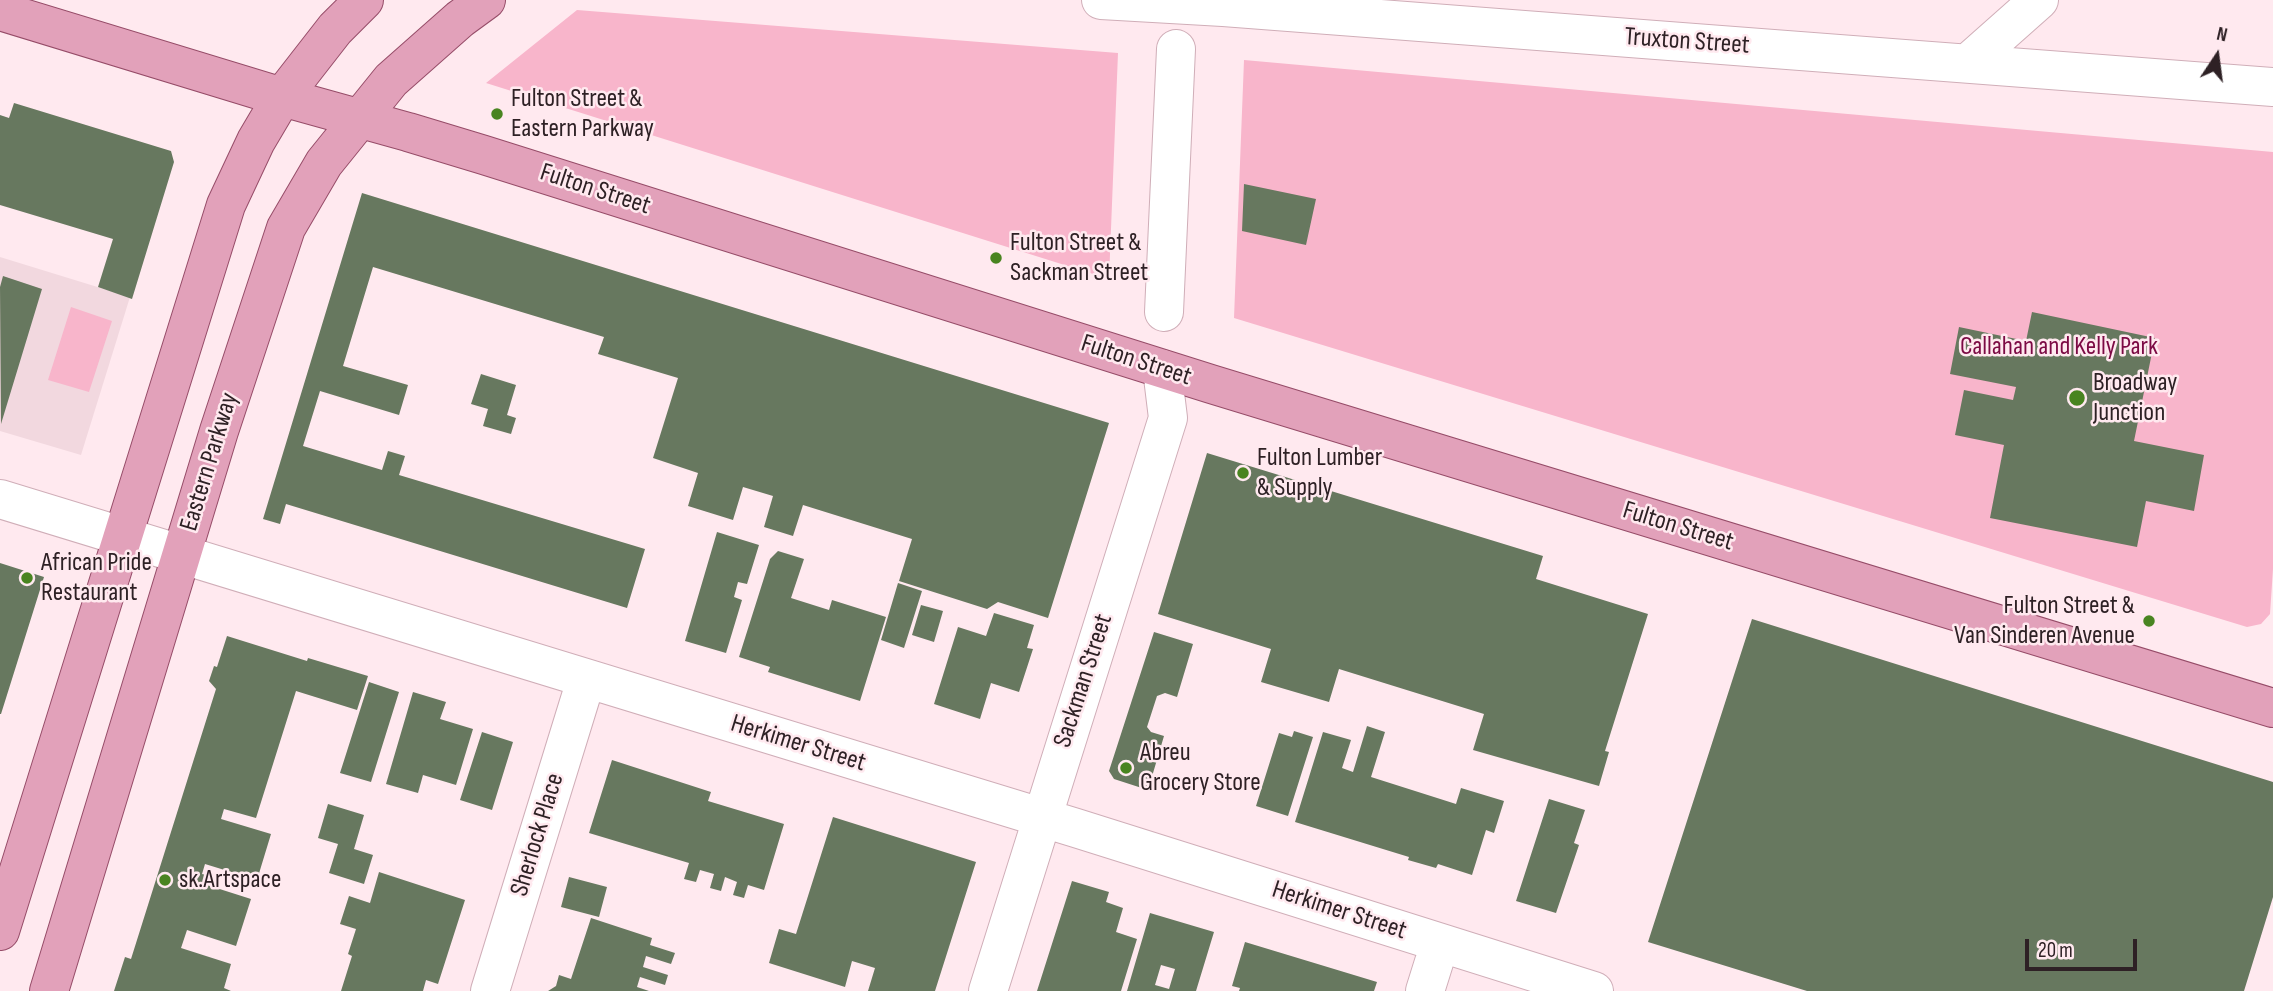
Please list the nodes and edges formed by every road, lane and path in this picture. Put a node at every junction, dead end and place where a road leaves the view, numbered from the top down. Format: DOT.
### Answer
graph roads {
  1 [pos="364,0"];
  2 [pos="486,0"];
  3 [pos="1101,0"];
  4 [pos="2039,0"];
  5 [pos="1177,2"];
  6 [pos="0,11"];
  7 [pos="1176,49"];
  8 [pos="1968,64"];
  9 [pos="2273,88"];
  10 [pos="282,97"];
  11 [pos="360,118"];
  12 [pos="1164,312"];
  13 [pos="1162,369"];
  14 [pos="0,499"];
  15 [pos="123,537"];
  16 [pos="182,555"];
  17 [pos="586,680"];
  18 [pos="2273,708"];
  19 [pos="1041,817"];
  20 [pos="0,931"];
  21 [pos="1440,943"];
  22 [pos="49,991"];
  23 [pos="490,991"];
  24 [pos="988,991"];
  25 [pos="1425,991"];
  26 [pos="1594,991"];
  1 -- 10 [label="main road"];
  2 -- 11 [label="main road, Eastern Parkway"];
  3 -- 5 [label="street, Truxton Street"];
  4 -- 8 [label="street"];
  5 -- 8 [label="street, Truxton Street"];
  6 -- 10 [label="main road, Fulton Street"];
  7 -- 12 [label="street"];
  8 -- 9 [label="street, Truxton Street"];
  10 -- 11 [label="main road, Fulton Street"];
  10 -- 15 [label="main road"];
  11 -- 13 [label="main road, Fulton Street"];
  11 -- 16 [label="main road, Eastern Parkway"];
  13 -- 18 [label="main road, Fulton Street"];
  13 -- 19 [label="street, Sackman Street"];
  14 -- 15 [label="street, Herkimer Street"];
  15 -- 16 [label="street, Herkimer Street"];
  15 -- 20 [label="main road"];
  16 -- 17 [label="street, Herkimer Street"];
  16 -- 22 [label="main road, Eastern Parkway"];
  17 -- 19 [label="street, Herkimer Street"];
  17 -- 23 [label="street, Sherlock Place"];
  19 -- 21 [label="street, Herkimer Street"];
  19 -- 24 [label="street, Sackman Street"];
  21 -- 25 [label="street"];
  21 -- 26 [label="street, Herkimer Street"];
}
